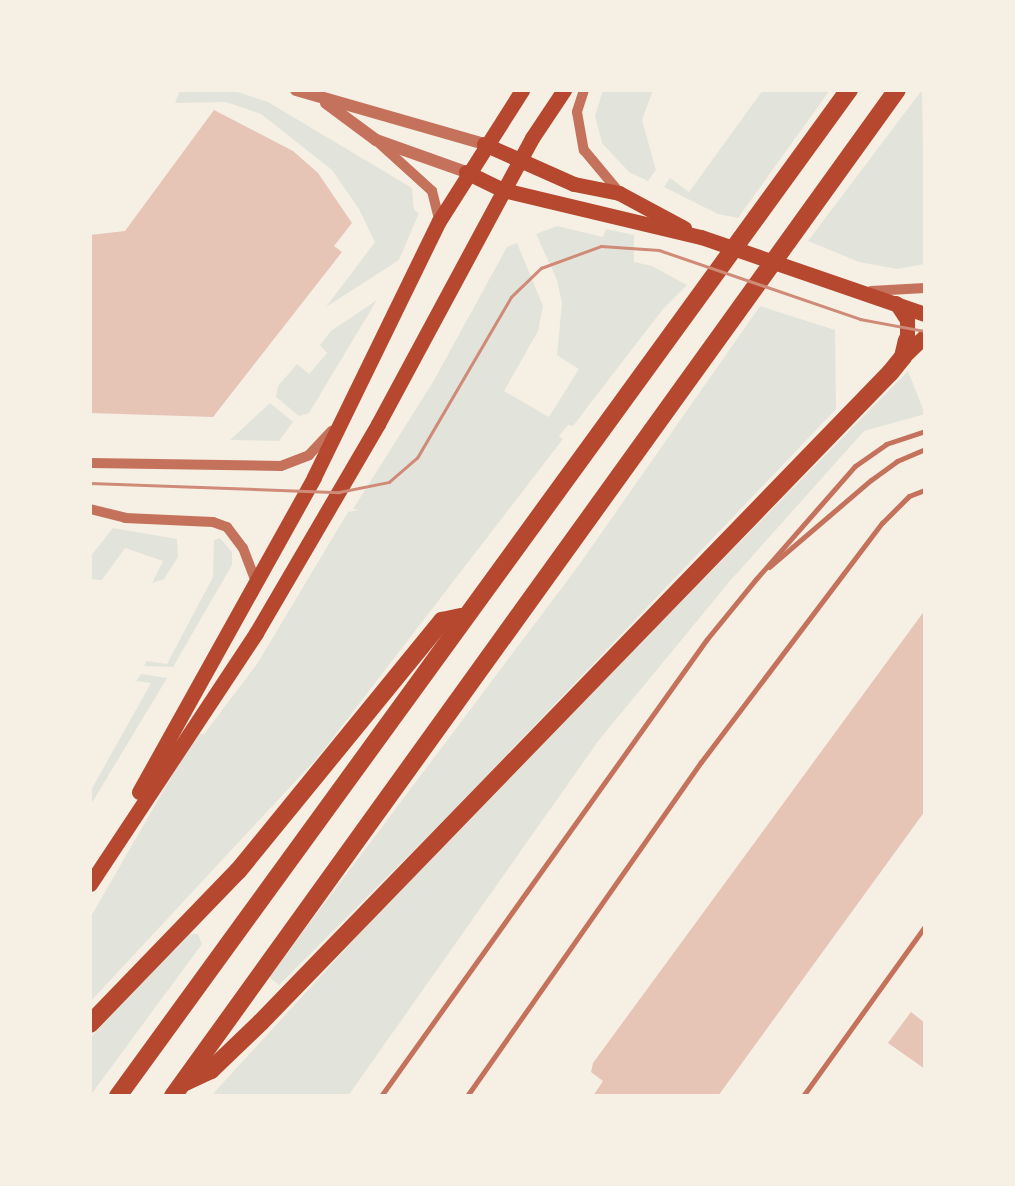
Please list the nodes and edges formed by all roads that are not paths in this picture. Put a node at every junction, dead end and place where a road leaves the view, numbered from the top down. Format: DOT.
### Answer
graph roads {
  1 [pos="296,90"];
  2 [pos="522,90"];
  3 [pos="564,90"];
  4 [pos="584,90"];
  5 [pos="849,90"];
  6 [pos="897,90"];
  7 [pos="320,99"];
  8 [pos="376,140"];
  9 [pos="484,144"];
  10 [pos="520,160"];
  11 [pos="466,172"];
  12 [pos="504,190"];
  13 [pos="619,193"];
  14 [pos="439,221"];
  15 [pos="701,238"];
  16 [pos="925,288"];
  17 [pos="896,297"];
  18 [pos="925,314"];
  19 [pos="912,345"];
  20 [pos="335,428"];
  21 [pos="925,431"];
  22 [pos="925,449"];
  23 [pos="90,463"];
  24 [pos="925,490"];
  25 [pos="90,509"];
  26 [pos="756,579"];
  27 [pos="255,580"];
  28 [pos="461,618"];
  29 [pos="100,868"];
  30 [pos="90,884"];
  31 [pos="925,926"];
  32 [pos="90,1024"];
  33 [pos="178,1090"];
  34 [pos="118,1096"];
  35 [pos="381,1096"];
  36 [pos="467,1096"];
  37 [pos="803,1096"];
  1 -- 7 [label="street"];
  2 -- 9 [label="main road"];
  3 -- 10 [label="main road"];
  4 -- 13 [label="street"];
  5 -- 28 [label="highway"];
  6 -- 33 [label="highway"];
  7 -- 8 [label="street"];
  7 -- 9 [label="street"];
  8 -- 11 [label="street"];
  8 -- 14 [label="street"];
  9 -- 10 [label="main road"];
  9 -- 11 [label="main road"];
  10 -- 12 [label="main road"];
  10 -- 13 [label="main road"];
  11 -- 12 [label="main road"];
  11 -- 14 [label="main road"];
  12 -- 15 [label="main road"];
  12 -- 29 [label="main road"];
  13 -- 15 [label="main road"];
  14 -- 20 [label="main road"];
  15 -- 17 [label="main road"];
  16 -- 17 [label="street"];
  17 -- 18 [label="main road"];
  17 -- 19 [label="main road"];
  19 -- 33 [label="highway"];
  20 -- 23 [label="street"];
  20 -- 27 [label="main road"];
  21 -- 26 [label="lane"];
  22 -- 26 [label="lane"];
  24 -- 36 [label="lane"];
  25 -- 27 [label="street"];
  26 -- 35 [label="lane"];
  27 -- 29 [label="main road"];
  28 -- 32 [label="highway"];
  28 -- 34 [label="highway"];
  29 -- 30 [label="main road"];
  31 -- 37 [label="lane"];
}
